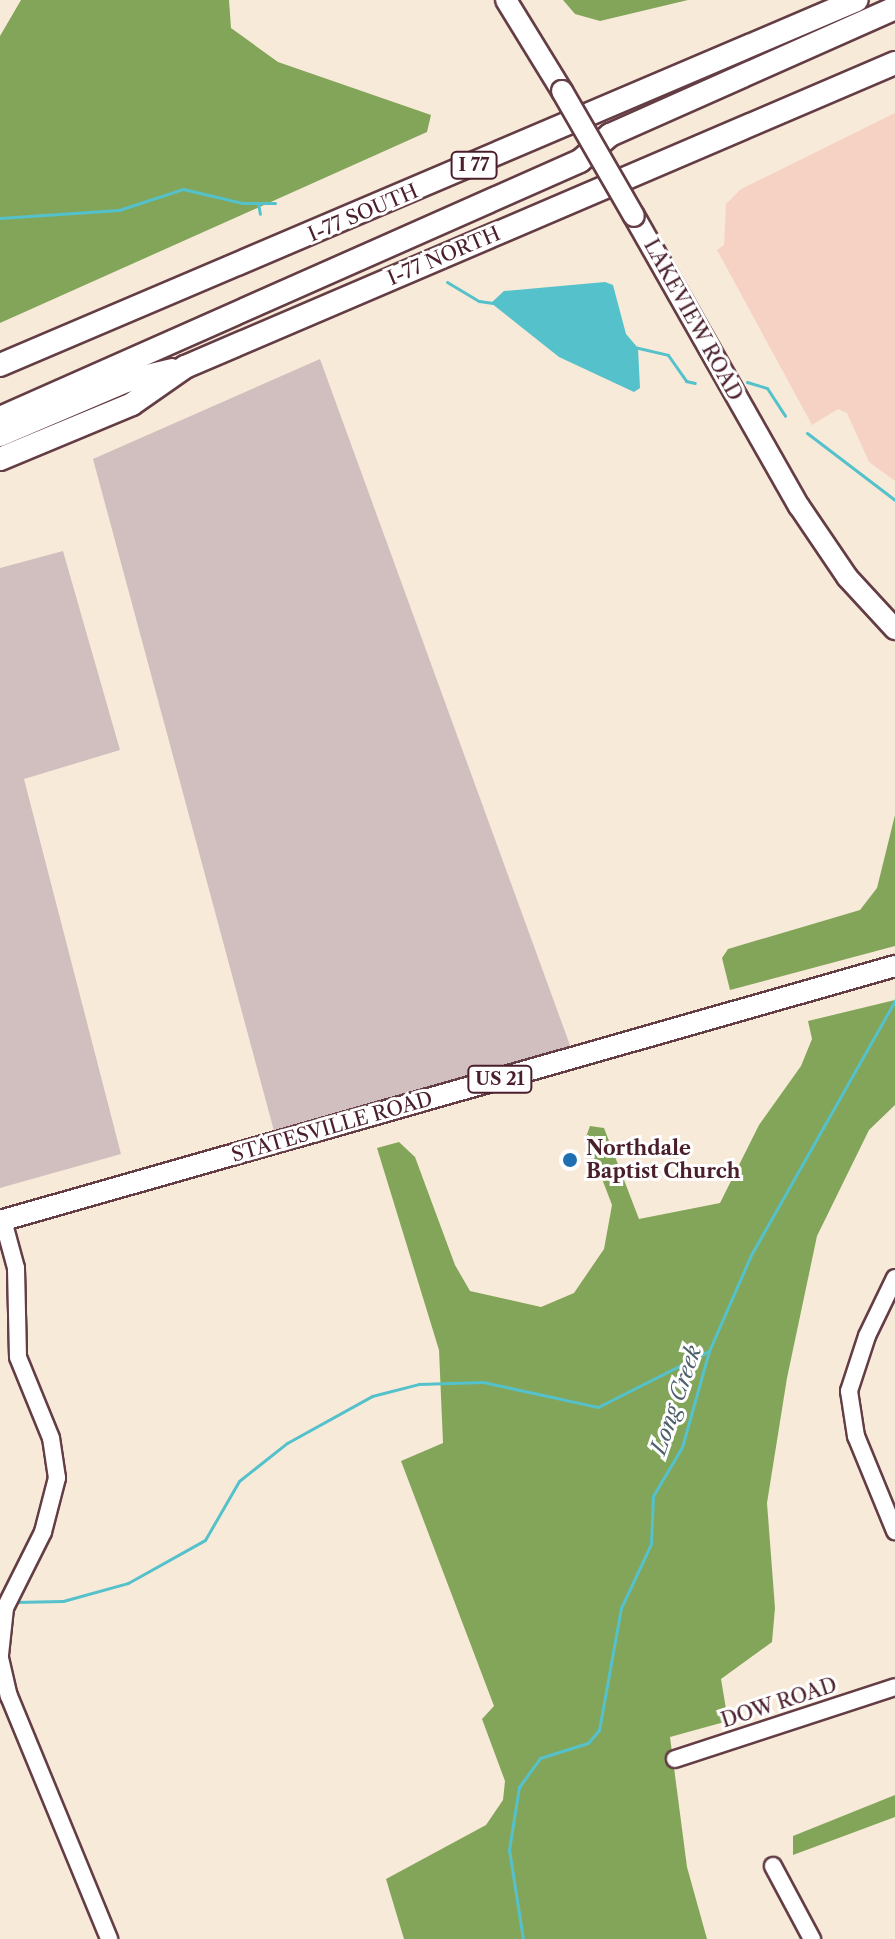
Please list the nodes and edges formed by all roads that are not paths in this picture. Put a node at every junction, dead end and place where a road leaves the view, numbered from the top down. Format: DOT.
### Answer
graph roads {
  1 [pos="506,0"];
  2 [pos="857,0"];
  3 [pos="895,8"];
  4 [pos="895,24"];
  5 [pos="895,63"];
  6 [pos="643,127"];
  7 [pos="595,148"];
  8 [pos="547,169"];
  9 [pos="92,330"];
  10 [pos="0,365"];
  11 [pos="185,367"];
  12 [pos="0,377"];
  13 [pos="0,401"];
  14 [pos="0,418"];
  15 [pos="0,435"];
  16 [pos="0,459"];
  17 [pos="895,629"];
  18 [pos="895,966"];
  19 [pos="2,1221"];
  20 [pos="895,1278"];
  21 [pos="895,1531"];
  22 [pos="0,1657"];
  23 [pos="895,1687"];
  24 [pos="675,1759"];
  25 [pos="773,1866"];
  26 [pos="109,1939"];
  27 [pos="812,1939"];
  1 -- 7 [label="main road, LAKEVIEW ROAD, bridge"];
  2 -- 9 [label="highway, I-77 SOUTH / I 77"];
  3 -- 6 [label="highway"];
  4 -- 6 [label="highway"];
  5 -- 11 [label="highway, I-77 NORTH"];
  6 -- 7 [label="highway"];
  7 -- 8 [label="highway"];
  7 -- 17 [label="main road, LAKEVIEW ROAD, bridge"];
  8 -- 13 [label="highway"];
  8 -- 14 [label="highway"];
  9 -- 10 [label="highway, I-77 SOUTH / I 77"];
  9 -- 12 [label="highway, I 77"];
  11 -- 15 [label="highway"];
  11 -- 16 [label="highway, I-77 NORTH"];
  18 -- 19 [label="main road, STATESVILLE ROAD / US 21"];
  19 -- 22 [label="street"];
  20 -- 21 [label="street"];
  22 -- 26 [label="street"];
  23 -- 24 [label="street, DOW ROAD"];
  25 -- 27 [label="street"];
}
